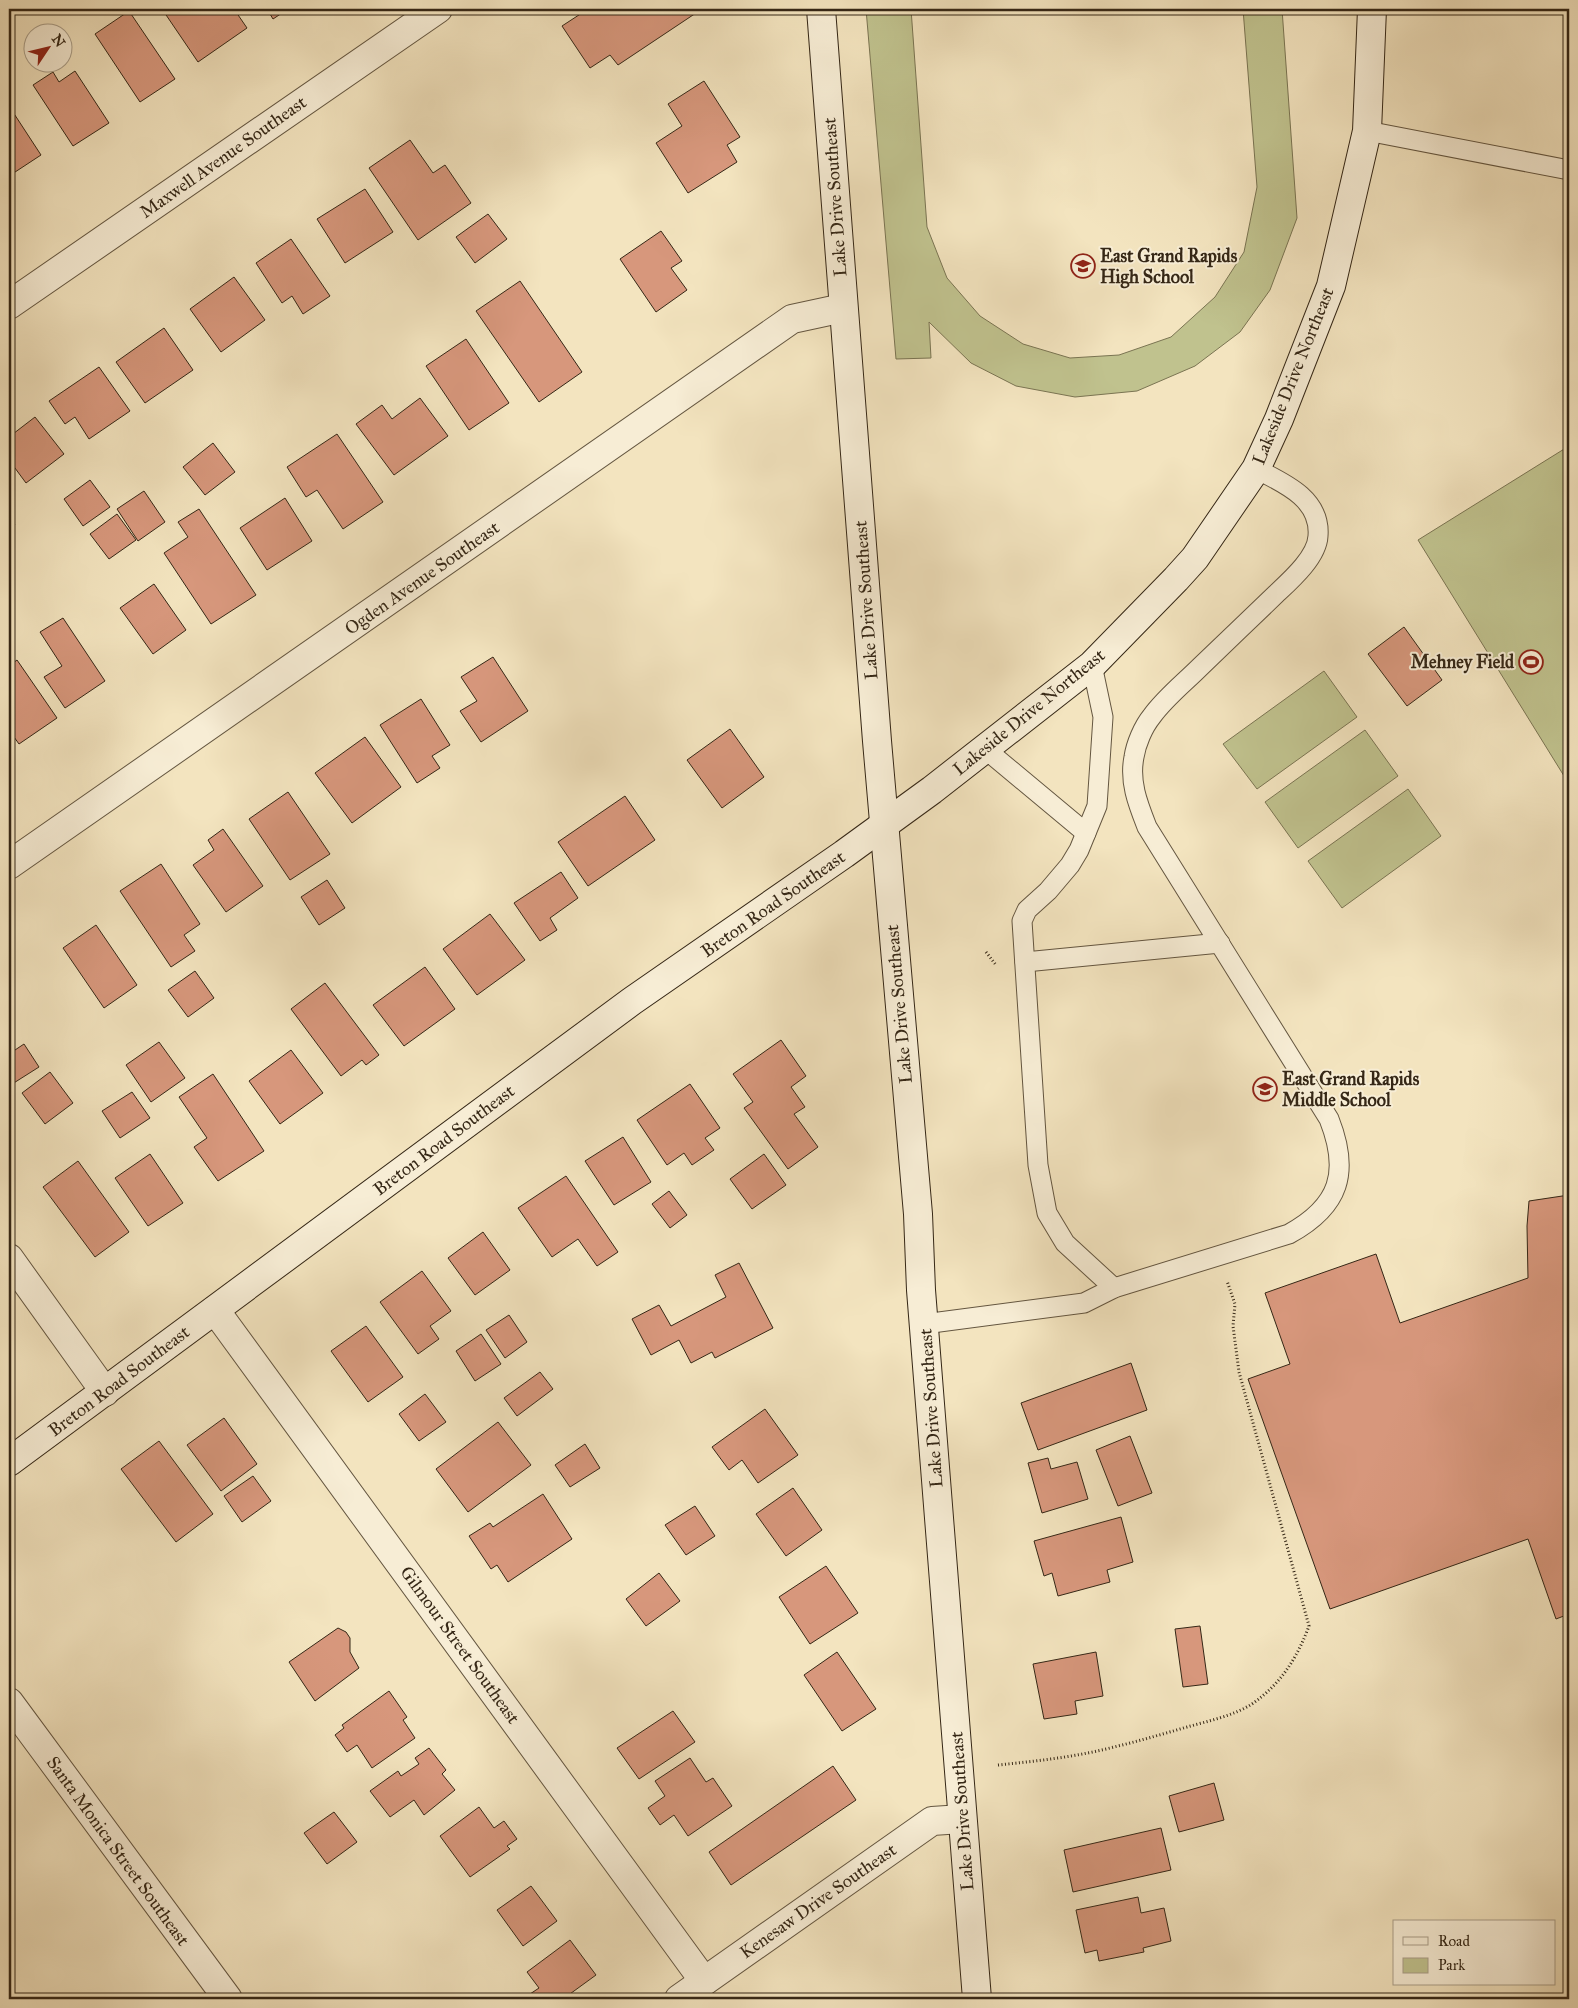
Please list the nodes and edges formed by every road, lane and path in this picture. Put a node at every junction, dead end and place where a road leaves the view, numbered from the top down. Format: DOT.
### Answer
graph roads {
  1 [pos="438,9"];
  2 [pos="821,9"];
  3 [pos="1372,9"];
  4 [pos="1367,131"];
  5 [pos="1569,170"];
  6 [pos="9,305"];
  7 [pos="843,308"];
  8 [pos="1256,470"];
  9 [pos="1092,665"];
  10 [pos="984,748"];
  11 [pos="885,825"];
  12 [pos="1086,833"];
  13 [pos="9,865"];
  14 [pos="1220,943"];
  15 [pos="1025,962"];
  16 [pos="9,1258"];
  17 [pos="1226,1277"];
  18 [pos="1114,1288"];
  19 [pos="215,1310"];
  20 [pos="924,1324"];
  21 [pos="105,1392"];
  22 [pos="9,1462"];
  23 [pos="9,1702"];
  24 [pos="998,1765"];
  25 [pos="962,1819"];
  26 [pos="704,1981"];
  27 [pos="228,1999"];
  28 [pos="679,1999"];
  29 [pos="977,1999"];
  1 -- 6 [label="main road, Maxwell Avenue Southeast"];
  2 -- 7 [label="main road, Lake Drive Southeast"];
  3 -- 4 [label="main road, Lakeside Drive Northeast"];
  4 -- 5 [label="lane"];
  4 -- 8 [label="main road, Lakeside Drive Northeast"];
  7 -- 11 [label="main road, Lake Drive Southeast"];
  7 -- 13 [label="main road, Ogden Avenue Southeast"];
  8 -- 9 [label="main road, Lakeside Drive Northeast"];
  8 -- 14 [label="lane"];
  9 -- 10 [label="main road, Lakeside Drive Northeast"];
  9 -- 12 [label="lane"];
  10 -- 11 [label="main road, Lakeside Drive Northeast"];
  10 -- 12 [label="lane"];
  11 -- 19 [label="main road, Breton Road Southeast"];
  11 -- 20 [label="main road, Lake Drive Southeast"];
  12 -- 15 [label="lane"];
  14 -- 15 [label="lane"];
  14 -- 18 [label="lane"];
  15 -- 18 [label="lane"];
  16 -- 21 [label="main road"];
  17 -- 24 [label="path"];
  18 -- 20 [label="lane"];
  19 -- 21 [label="main road, Breton Road Southeast"];
  19 -- 26 [label="main road, Gilmour Street Southeast"];
  20 -- 25 [label="main road, Lake Drive Southeast"];
  21 -- 22 [label="main road, Breton Road Southeast"];
  23 -- 27 [label="main road, Santa Monica Street Southeast"];
  25 -- 26 [label="main road, Kenesaw Drive Southeast"];
  25 -- 29 [label="main road, Lake Drive Southeast"];
  26 -- 28 [label="main road, Kenesaw Drive Southeast"];
}
